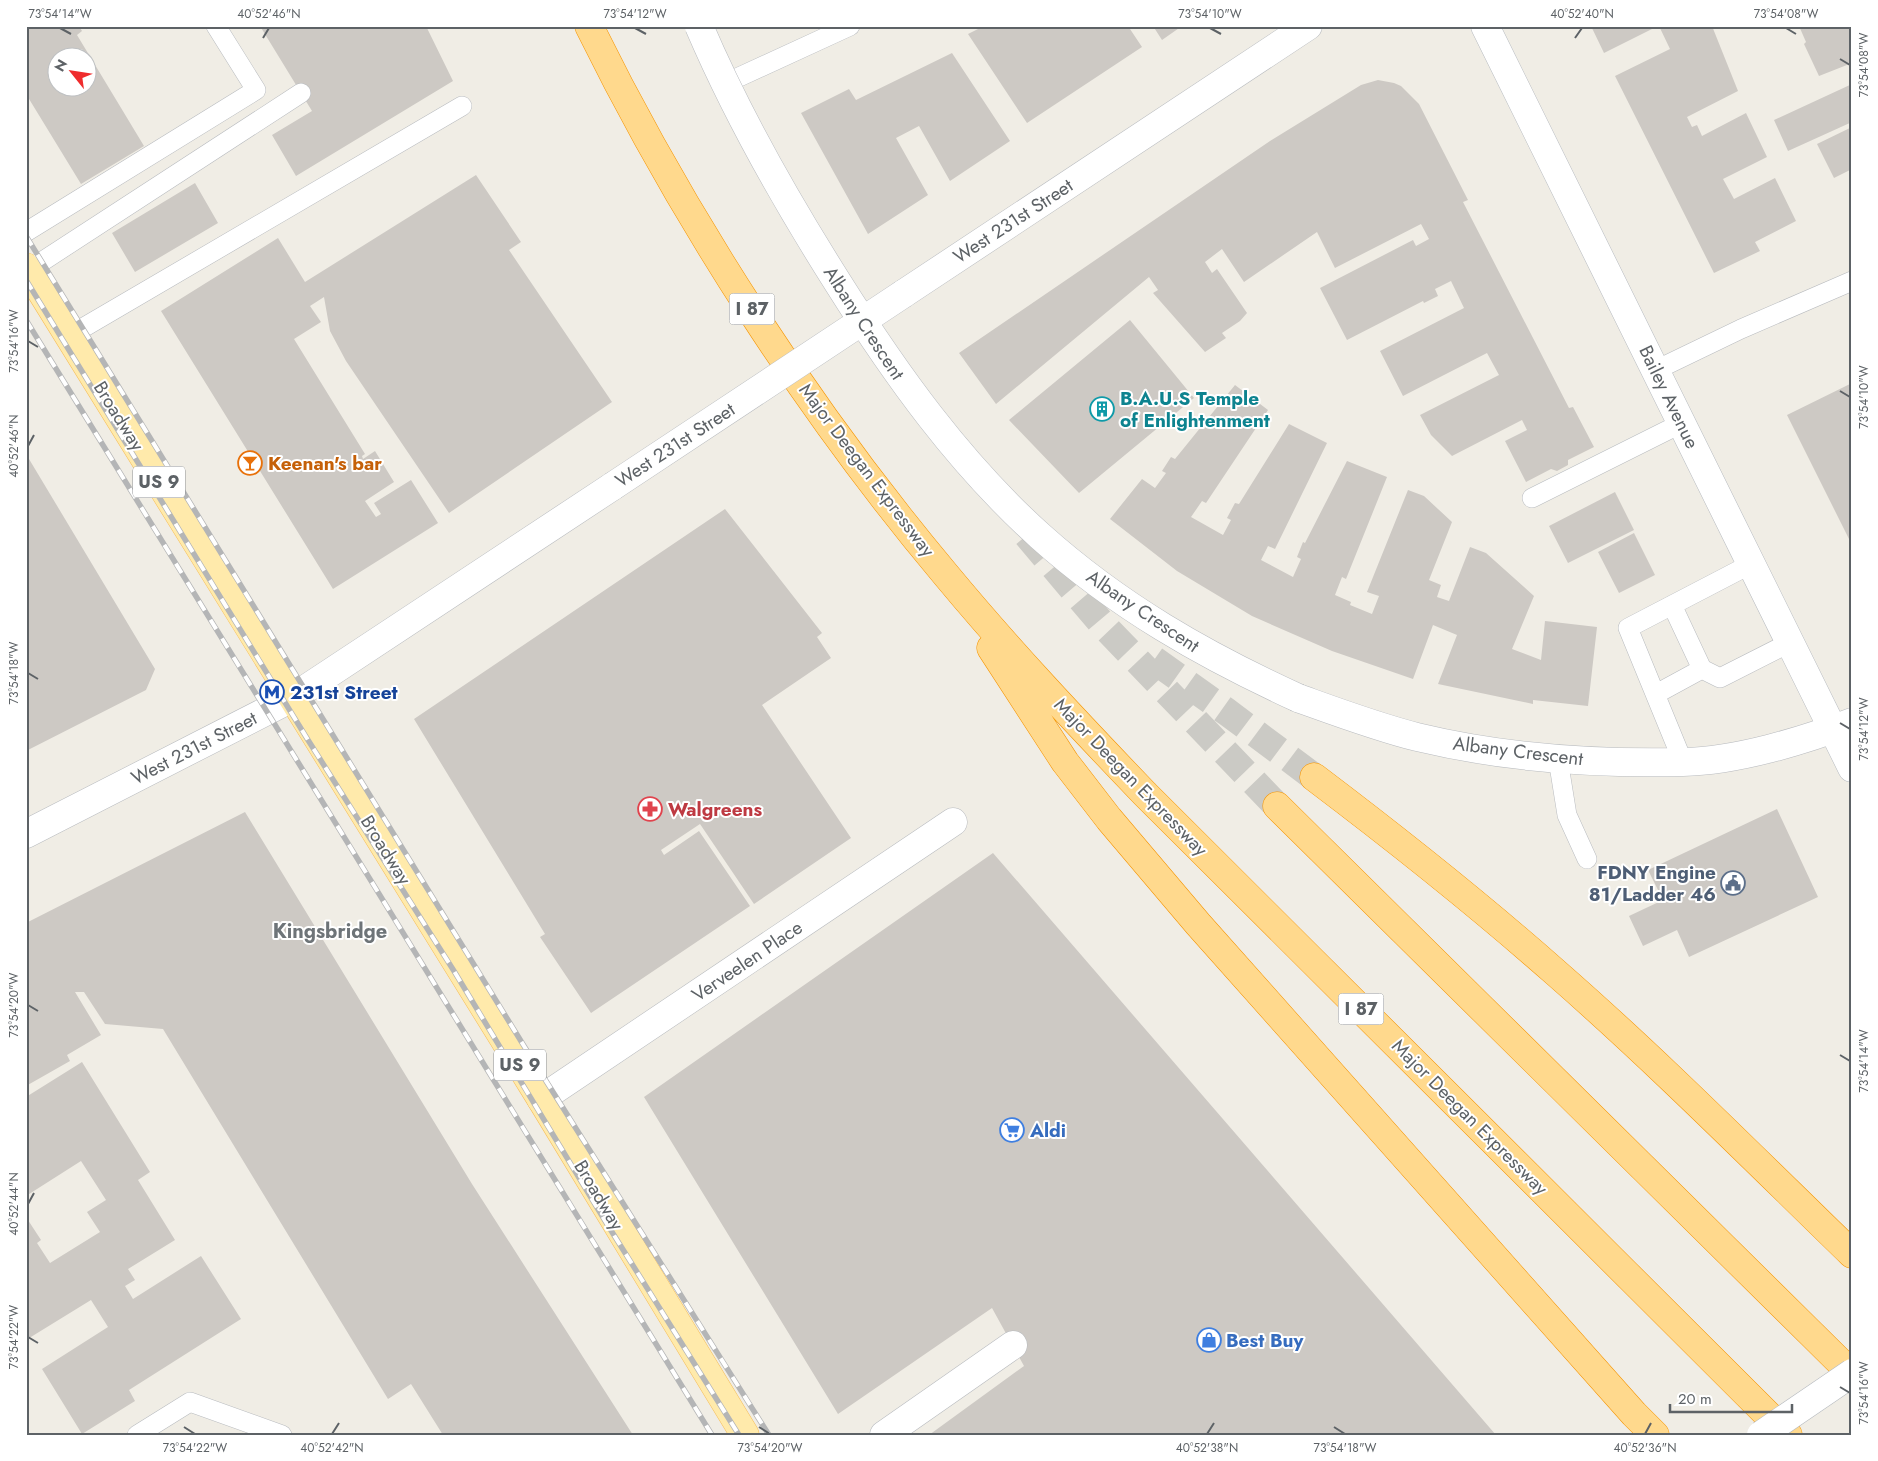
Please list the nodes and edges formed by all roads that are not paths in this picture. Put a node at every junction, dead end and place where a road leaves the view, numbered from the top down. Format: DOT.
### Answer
graph roads {
  1 [pos="216,26"];
  2 [pos="589,26"];
  3 [pos="699,26"];
  4 [pos="850,26"];
  5 [pos="1308,26"];
  6 [pos="1485,26"];
  7 [pos="726,83"];
  8 [pos="301,93"];
  9 [pos="462,106"];
  10 [pos="26,232"];
  11 [pos="27,269"];
  12 [pos="1852,281"];
  13 [pos="862,321"];
  14 [pos="69,336"];
  15 [pos="1656,370"];
  16 [pos="1682,423"];
  17 [pos="1532,498"];
  18 [pos="1752,564"];
  19 [pos="944,573"];
  20 [pos="1672,605"];
  21 [pos="1791,642"];
  22 [pos="1702,670"];
  23 [pos="1656,694"];
  24 [pos="292,698"];
  25 [pos="1842,725"];
  26 [pos="1558,759"];
  27 [pos="1683,762"];
  28 [pos="1852,768"];
  29 [pos="1314,777"];
  30 [pos="1277,806"];
  31 [pos="953,822"];
  32 [pos="26,834"];
  33 [pos="1587,859"];
  34 [pos="541,1099"];
  35 [pos="1852,1254"];
  36 [pos="1013,1345"];
  37 [pos="1852,1373"];
  38 [pos="137,1435"];
  39 [pos="282,1435"];
  40 [pos="744,1435"];
  41 [pos="884,1435"];
  42 [pos="1656,1435"];
  43 [pos="1761,1435"];
  44 [pos="1788,1435"];
  1 -- 10 [label="lane"];
  2 -- 19 [label="highway, Major Deegan Expressway / I 87"];
  3 -- 7 [label="street, Albany Crescent, bridge"];
  4 -- 7 [label="lane"];
  5 -- 13 [label="street, West 231st Street, bridge"];
  6 -- 15 [label="street, Bailey Avenue"];
  7 -- 13 [label="street, Albany Crescent, bridge"];
  8 -- 11 [label="lane"];
  9 -- 14 [label="lane"];
  11 -- 14 [label="main road, Broadway / US 9"];
  12 -- 15 [label="lane"];
  13 -- 24 [label="street, West 231st Street, bridge"];
  13 -- 26 [label="street, Albany Crescent, bridge"];
  14 -- 24 [label="main road, Broadway / US 9"];
  15 -- 16 [label="street, Bailey Avenue"];
  16 -- 17 [label="lane"];
  16 -- 18 [label="street, Bailey Avenue"];
  18 -- 20 [label="lane"];
  18 -- 21 [label="street, Bailey Avenue"];
  19 -- 42 [label="highway"];
  19 -- 44 [label="highway, Major Deegan Expressway / I 87"];
  20 -- 22 [label="lane"];
  20 -- 23 [label="lane"];
  21 -- 22 [label="lane"];
  21 -- 25 [label="street, Bailey Avenue"];
  22 -- 23 [label="lane"];
  23 -- 27 [label="lane"];
  24 -- 32 [label="street, West 231st Street"];
  24 -- 34 [label="main road, Broadway / US 9"];
  25 -- 27 [label="street, Albany Crescent"];
  25 -- 28 [label="street, Bailey Avenue"];
  26 -- 27 [label="street, Albany Crescent"];
  26 -- 33 [label="lane"];
  29 -- 35 [label="highway"];
  30 -- 37 [label="highway"];
  31 -- 34 [label="street, Verveelen Place"];
  34 -- 40 [label="main road, Broadway / US 9"];
  36 -- 41 [label="street"];
  37 -- 43 [label="street, bridge"];
  38 -- 39 [label="lane"];
}
